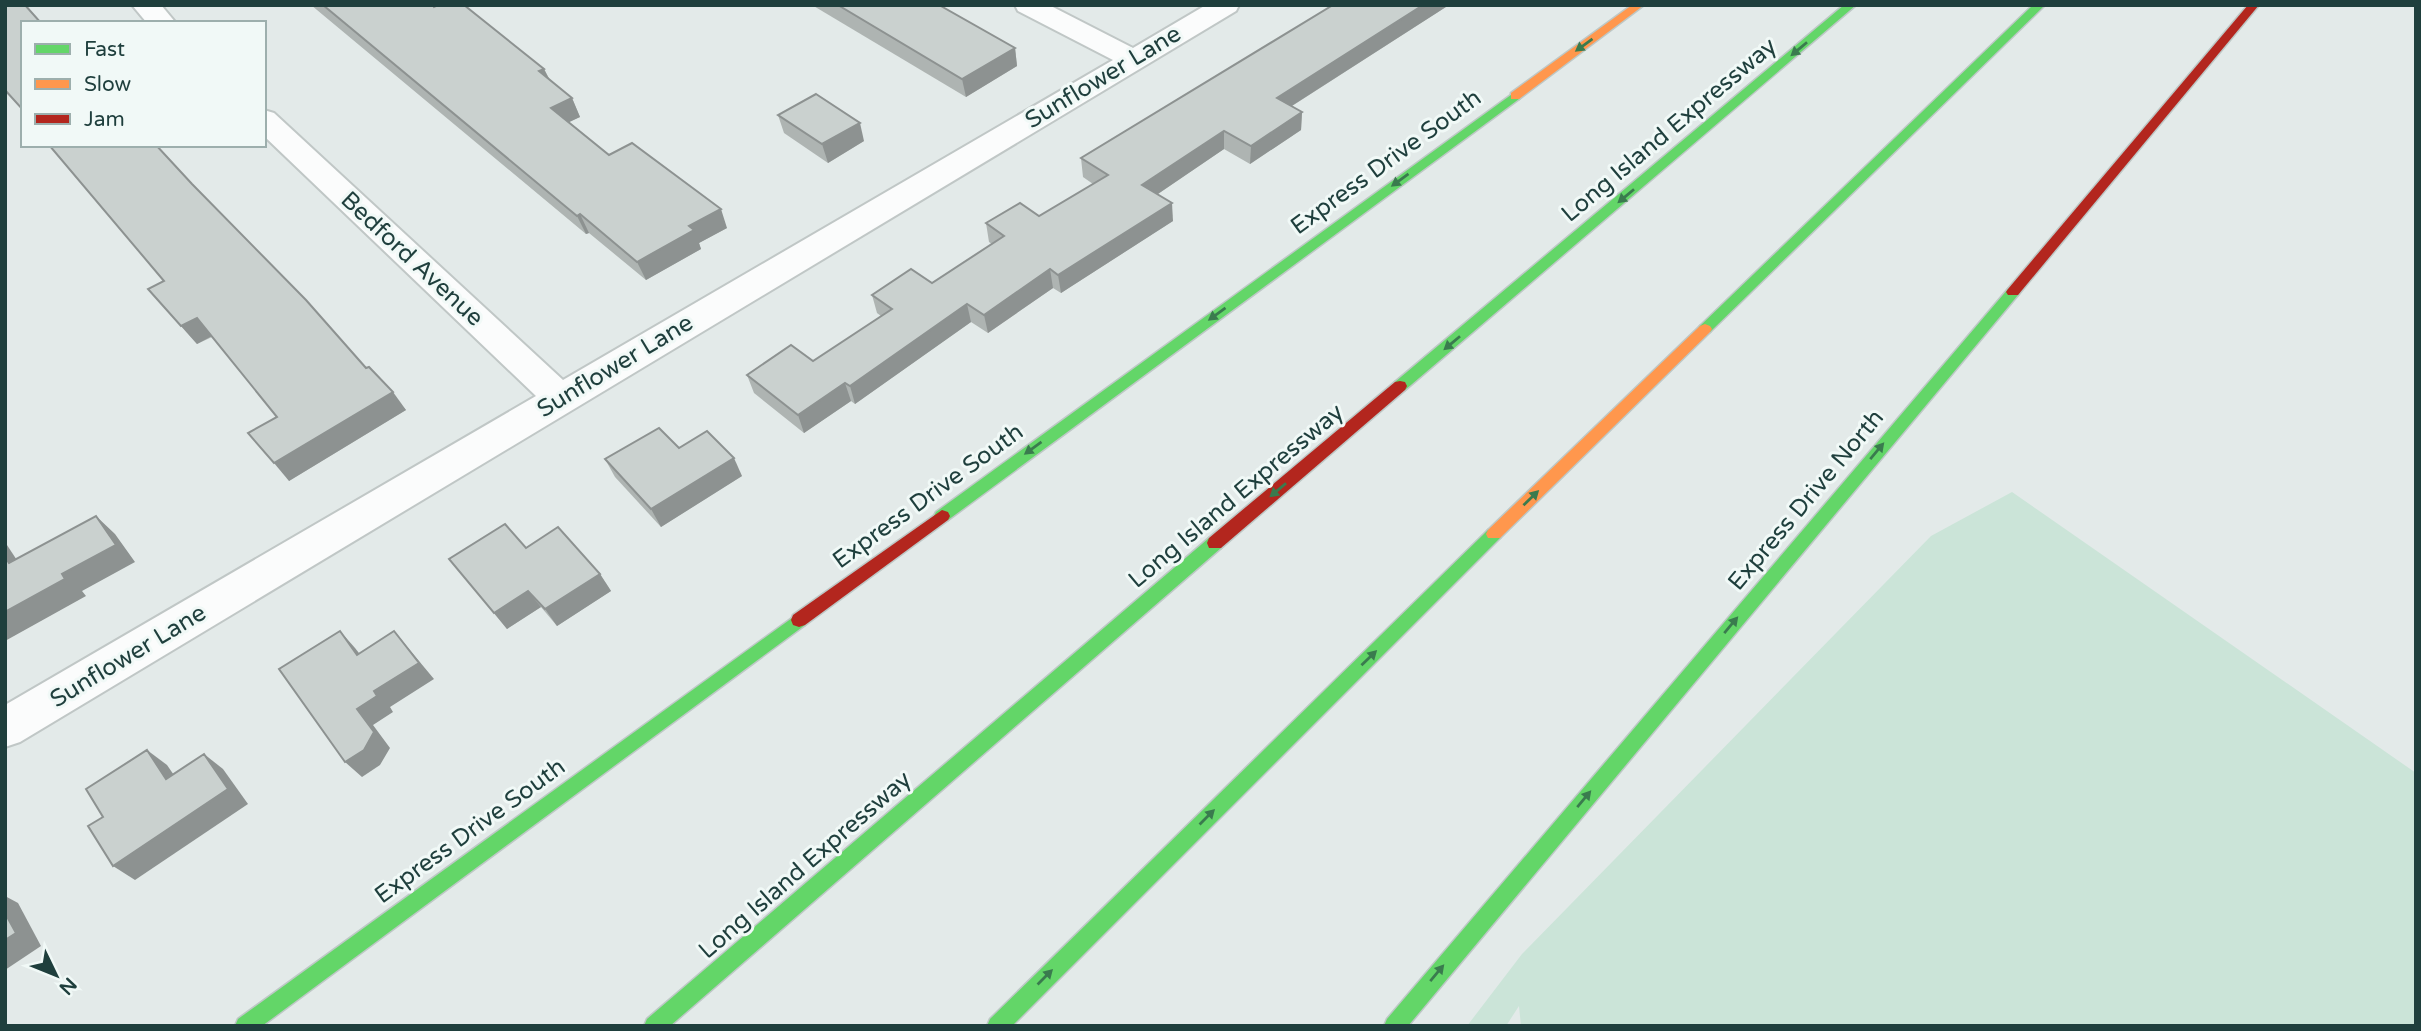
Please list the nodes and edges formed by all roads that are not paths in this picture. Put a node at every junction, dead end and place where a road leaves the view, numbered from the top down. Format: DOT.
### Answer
graph roads {
  1 [pos="145,5"];
  2 [pos="1028,5"];
  3 [pos="1226,5"];
  4 [pos="1639,5"];
  5 [pos="1851,5"];
  6 [pos="2040,5"];
  7 [pos="2254,5"];
  8 [pos="161,21"];
  9 [pos="1133,59"];
  10 [pos="266,121"];
  11 [pos="561,399"];
  12 [pos="5,728"];
  13 [pos="245,1026"];
  14 [pos="654,1026"];
  15 [pos="997,1026"];
  16 [pos="1394,1026"];
  1 -- 8 [label="street"];
  2 -- 9 [label="street"];
  3 -- 9 [label="street, Sunflower Lane"];
  4 -- 13 [label="main road, Express Drive South, one-way"];
  5 -- 14 [label="main road, Long Island Expressway, one-way"];
  15 -- 6 [label="main road, one-way"];
  16 -- 7 [label="main road, Express Drive North, one-way"];
  9 -- 11 [label="street, Sunflower Lane"];
  10 -- 11 [label="street, Bedford Avenue"];
  11 -- 12 [label="street, Sunflower Lane"];
}
